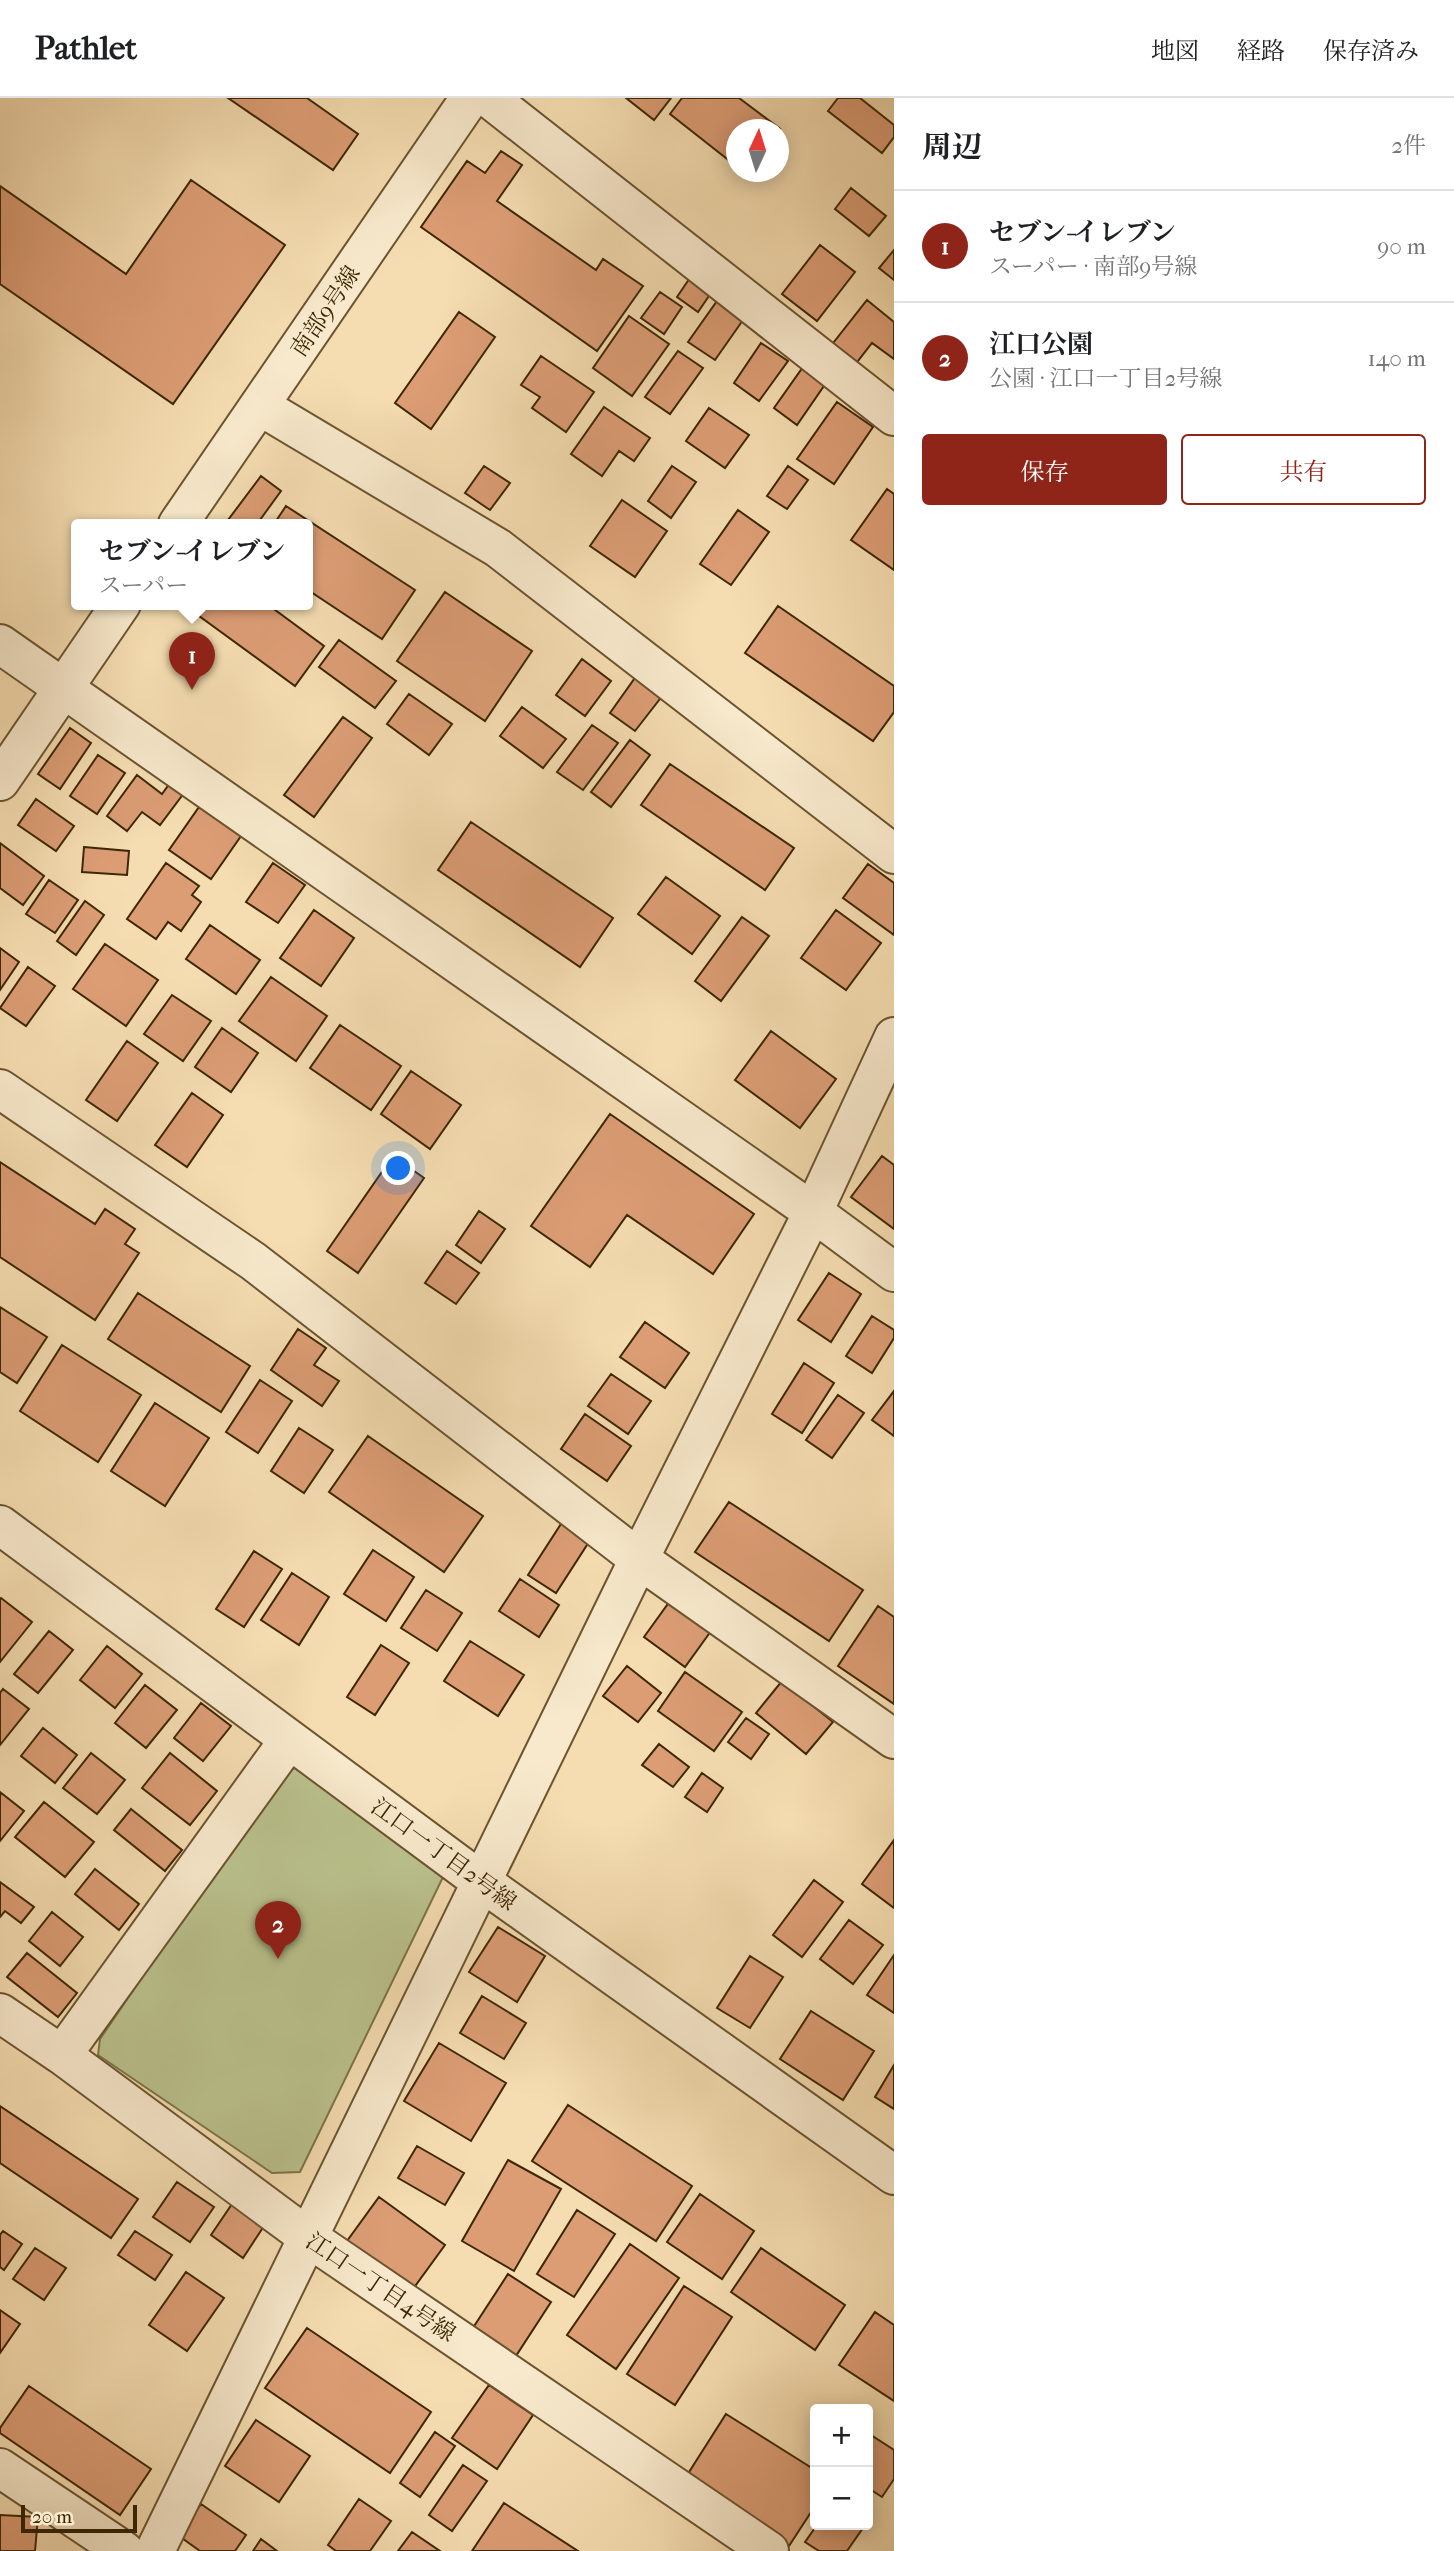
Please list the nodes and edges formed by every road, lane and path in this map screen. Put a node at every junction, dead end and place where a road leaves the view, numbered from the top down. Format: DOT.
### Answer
graph roads {
  1 [pos="470,98"];
  2 [pos="489,98"];
  3 [pos="260,406"];
  4 [pos="894,416"];
  5 [pos="181,519"];
  6 [pos="117,610"];
  7 [pos="0,644"];
  8 [pos="62,689"];
  9 [pos="0,781"];
  10 [pos="894,854"];
  11 [pos="894,1037"];
  12 [pos="0,1089"];
  13 [pos="813,1213"];
  14 [pos="894,1272"];
  15 [pos="0,1525"];
  16 [pos="639,1559"];
  17 [pos="289,1740"];
  18 [pos="894,1740"];
  19 [pos="482,1882"];
  20 [pos="0,2012"];
  21 [pos="62,2055"];
  22 [pos="894,2175"];
  23 [pos="309,2238"];
  24 [pos="0,2468"];
  25 [pos="124,2551"];
  26 [pos="155,2551"];
  27 [pos="769,2551"];
  1 -- 3 [label="street, 南部9号線"];
  2 -- 4 [label="street"];
  3 -- 5 [label="street, 南部9号線"];
  3 -- 10 [label="street"];
  6 -- 8 [label="street"];
  7 -- 8 [label="street"];
  8 -- 9 [label="street"];
  8 -- 13 [label="street"];
  11 -- 13 [label="street"];
  12 -- 16 [label="street"];
  13 -- 14 [label="street"];
  13 -- 16 [label="street"];
  15 -- 17 [label="street, 江口一丁目2号線"];
  16 -- 18 [label="street"];
  16 -- 19 [label="street"];
  17 -- 19 [label="street, 江口一丁目2号線"];
  17 -- 21 [label="street"];
  19 -- 22 [label="street, 江口一丁目2号線"];
  19 -- 23 [label="street"];
  20 -- 21 [label="street, 江口一丁目4号線"];
  21 -- 23 [label="street, 江口一丁目4号線"];
  23 -- 26 [label="street"];
  23 -- 27 [label="street, 江口一丁目4号線"];
  24 -- 25 [label="street"];
}
